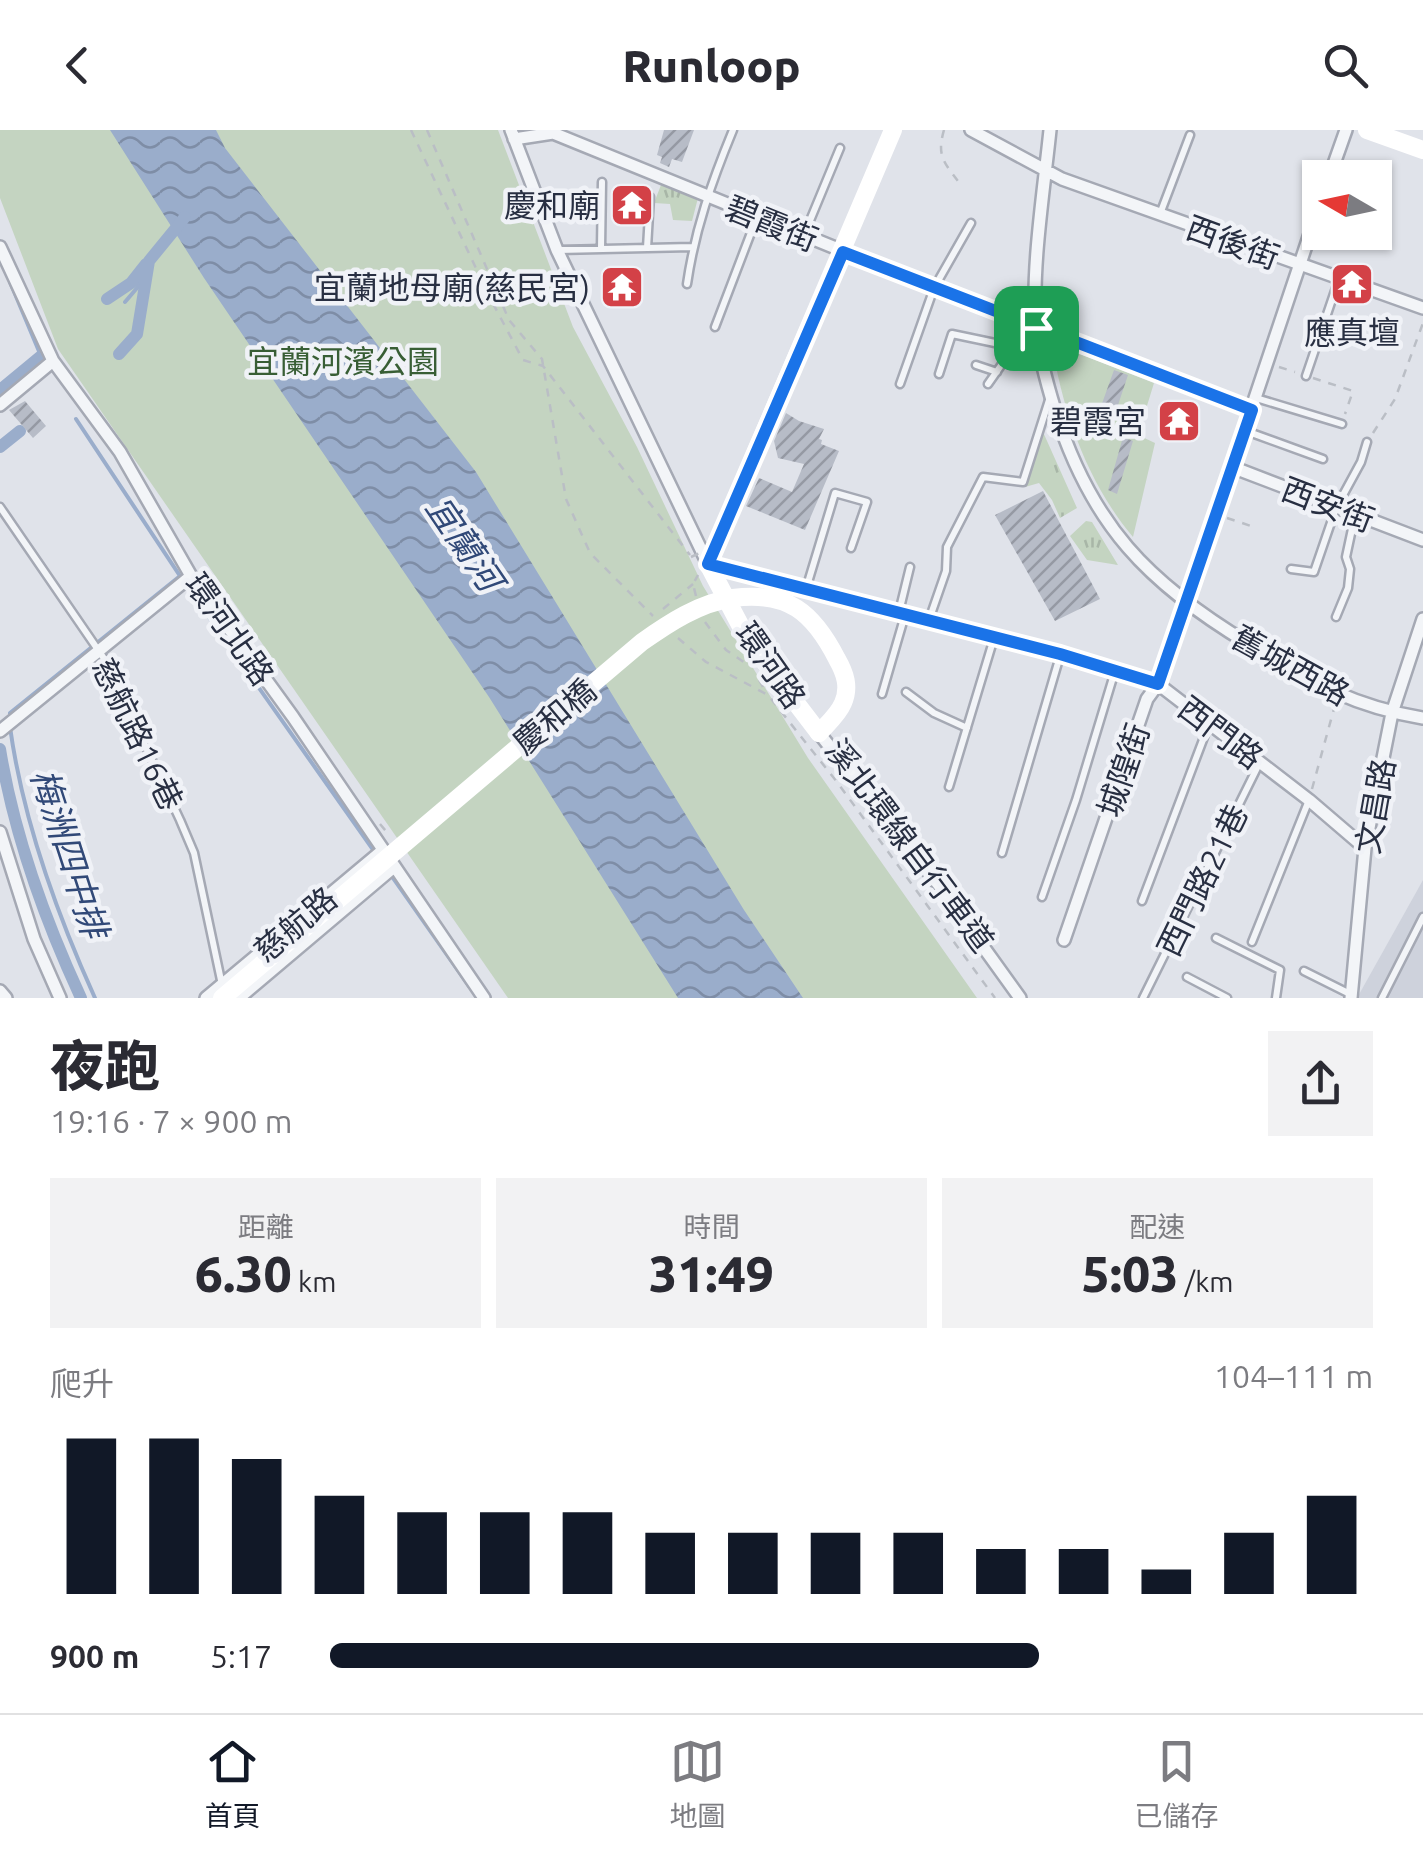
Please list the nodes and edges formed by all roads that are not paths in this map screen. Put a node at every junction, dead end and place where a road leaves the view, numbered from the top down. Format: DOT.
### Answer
graph roads {
  1 [pos="733,130"];
  2 [pos="893,130"];
  3 [pos="971,130"];
  4 [pos="1050,130"];
  5 [pos="1346,130"];
  6 [pos="1367,130"];
  7 [pos="554,132"];
  8 [pos="513,134"];
  9 [pos="1190,135"];
  10 [pos="840,148"];
  11 [pos="1423,150"];
  12 [pos="1335,160"];
  13 [pos="1046,171"];
  14 [pos="602,182"];
  15 [pos="650,197"];
  16 [pos="706,197"];
  17 [pos="1160,215"];
  18 [pos="757,217"];
  19 [pos="971,222"];
  20 [pos="804,236"];
  21 [pos="0,246"];
  22 [pos="602,248"];
  23 [pos="648,248"];
  24 [pos="692,248"];
  25 [pos="557,250"];
  26 [pos="1303,250"];
  27 [pos="843,252"];
  28 [pos="1298,265"];
  29 [pos="1339,279"];
  30 [pos="687,284"];
  31 [pos="934,288"];
  32 [pos="1423,308"];
  33 [pos="715,328"];
  34 [pos="1036,328"];
  35 [pos="1014,347"];
  36 [pos="52,361"];
  37 [pos="976,365"];
  38 [pos="997,372"];
  39 [pos="939,374"];
  40 [pos="1306,376"];
  41 [pos="900,384"];
  42 [pos="988,384"];
  43 [pos="1050,395"];
  44 [pos="1254,404"];
  45 [pos="0,405"];
  46 [pos="1342,424"];
  47 [pos="1244,430"];
  48 [pos="1367,442"];
  49 [pos="1323,459"];
  50 [pos="1232,467"];
  51 [pos="0,508"];
  52 [pos="1336,508"];
  53 [pos="1355,515"];
  54 [pos="1423,540"];
  55 [pos="851,548"];
  56 [pos="700,565"];
  57 [pos="910,567"];
  58 [pos="1292,569"];
  59 [pos="191,576"];
  60 [pos="806,588"];
  61 [pos="1186,604"];
  62 [pos="902,613"];
  63 [pos="1336,617"];
  64 [pos="1423,618"];
  65 [pos="930,620"];
  66 [pos="995,637"];
  67 [pos="99,652"];
  68 [pos="1060,654"];
  69 [pos="1116,670"];
  70 [pos="1158,684"];
  71 [pos="906,692"];
  72 [pos="882,694"];
  73 [pos="1392,713"];
  74 [pos="1423,718"];
  75 [pos="1209,724"];
  76 [pos="967,728"];
  77 [pos="0,732"];
  78 [pos="819,733"];
  79 [pos="1260,762"];
  80 [pos="949,787"];
  81 [pos="1310,800"];
  82 [pos="0,832"];
  83 [pos="1365,848"];
  84 [pos="383,850"];
  85 [pos="1002,852"];
  86 [pos="394,867"];
  87 [pos="1042,896"];
  88 [pos="1142,901"];
  89 [pos="1423,917"];
  90 [pos="1216,938"];
  91 [pos="1064,940"];
  92 [pos="1252,942"];
  93 [pos="1304,971"];
  94 [pos="1187,977"];
  95 [pos="0,991"];
  96 [pos="222,991"];
  97 [pos="1352,997"];
  98 [pos="6,998"];
  99 [pos="60,998"];
  100 [pos="206,998"];
  101 [pos="239,998"];
  102 [pos="484,998"];
  103 [pos="1020,998"];
  104 [pos="1143,998"];
  105 [pos="1227,998"];
  106 [pos="1276,998"];
  107 [pos="1382,998"];
  1 -- 16 [label="lane"];
  2 -- 27 [label="street"];
  3 -- 13 [label="street, 西後街"];
  4 -- 13 [label="street, 舊城西路"];
  5 -- 12 [label="street"];
  6 -- 11 [label="street"];
  7 -- 8 [label="street, 碧霞街"];
  7 -- 16 [label="street, 碧霞街"];
  8 -- 25 [label="street, 環河路"];
  9 -- 17 [label="lane"];
  10 -- 20 [label="lane"];
  13 -- 17 [label="street, 西後街"];
  13 -- 34 [label="street, 舊城西路"];
  14 -- 22 [label="lane"];
  15 -- 23 [label="lane"];
  16 -- 18 [label="street, 碧霞街"];
  16 -- 24 [label="lane"];
  17 -- 28 [label="street, 西後街"];
  18 -- 20 [label="street, 碧霞街"];
  18 -- 33 [label="lane"];
  19 -- 31 [label="lane"];
  20 -- 27 [label="street, 碧霞街"];
  21 -- 36 [label="street, 環河北路"];
  22 -- 23 [label="lane"];
  22 -- 25 [label="lane"];
  23 -- 24 [label="lane"];
  24 -- 30 [label="lane"];
  25 -- 56 [label="street, 環河路"];
  26 -- 28 [label="street, 城隍街"];
  27 -- 31 [label="street, 碧霞街"];
  27 -- 56 [label="street"];
  28 -- 29 [label="street, 西後街"];
  28 -- 44 [label="street, 城隍街"];
  29 -- 32 [label="street, 西後街"];
  29 -- 40 [label="lane"];
  31 -- 34 [label="street, 碧霞街"];
  31 -- 41 [label="lane"];
  34 -- 35 [label="lane"];
  34 -- 43 [label="street, 舊城西路"];
  34 -- 44 [label="street, 碧霞街"];
  35 -- 38 [label="lane"];
  35 -- 39 [label="lane"];
  36 -- 45 [label="street"];
  36 -- 59 [label="street, 環河北路"];
  37 -- 38 [label="lane"];
  38 -- 42 [label="lane"];
  43 -- 61 [label="street, 舊城西路"];
  43 -- 65 [label="lane"];
  44 -- 46 [label="lane"];
  44 -- 47 [label="street, 城隍街"];
  47 -- 49 [label="lane"];
  47 -- 50 [label="street, 城隍街"];
  48 -- 52 [label="lane"];
  50 -- 52 [label="street, 西安街"];
  50 -- 61 [label="street, 城隍街"];
  51 -- 67 [label="lane, 慈航路16巷"];
  52 -- 53 [label="street, 西安街"];
  52 -- 58 [label="lane"];
  53 -- 54 [label="street, 西安街"];
  53 -- 63 [label="lane"];
  55 -- 60 [label="lane"];
  56 -- 60 [label="street, 西門路"];
  56 -- 78 [label="street, 環河路"];
  57 -- 62 [label="lane"];
  59 -- 67 [label="street"];
  59 -- 84 [label="street, 環河北路"];
  60 -- 62 [label="street, 西門路"];
  61 -- 70 [label="street, 城隍街"];
  61 -- 73 [label="street, 舊城西路"];
  62 -- 65 [label="street, 西門路"];
  62 -- 72 [label="lane"];
  64 -- 73 [label="street, 文昌路"];
  65 -- 66 [label="street, 西門路"];
  66 -- 68 [label="street, 西門路"];
  66 -- 76 [label="lane"];
  67 -- 77 [label="street"];
  67 -- 96 [label="lane, 慈航路16巷"];
  68 -- 69 [label="street, 西門路"];
  68 -- 85 [label="lane"];
  69 -- 70 [label="street, 西門路"];
  69 -- 87 [label="lane"];
  70 -- 75 [label="street, 西門路"];
  70 -- 91 [label="street, 城隍街"];
  71 -- 76 [label="lane"];
  73 -- 74 [label="street, 舊城西路"];
  73 -- 83 [label="street, 文昌路"];
  75 -- 79 [label="street, 西門路"];
  75 -- 88 [label="lane"];
  76 -- 80 [label="lane"];
  78 -- 96 [label="street, 慶和橋, bridge"];
  78 -- 103 [label="street, 環河路"];
  79 -- 81 [label="street, 西門路"];
  79 -- 104 [label="lane, 西門路21巷"];
  81 -- 83 [label="street, 西門路"];
  81 -- 92 [label="lane"];
  82 -- 99 [label="street"];
  83 -- 97 [label="street, 文昌路"];
  84 -- 86 [label="street, 環河北路"];
  84 -- 96 [label="street, 慈航路"];
  86 -- 101 [label="street, 慈航路"];
  86 -- 102 [label="street, 環河北路"];
  89 -- 107 [label="lane"];
  90 -- 106 [label="lane"];
  93 -- 97 [label="lane"];
  94 -- 105 [label="lane"];
  95 -- 98 [label="street"];
  96 -- 100 [label="street, 慈航路"];
}
